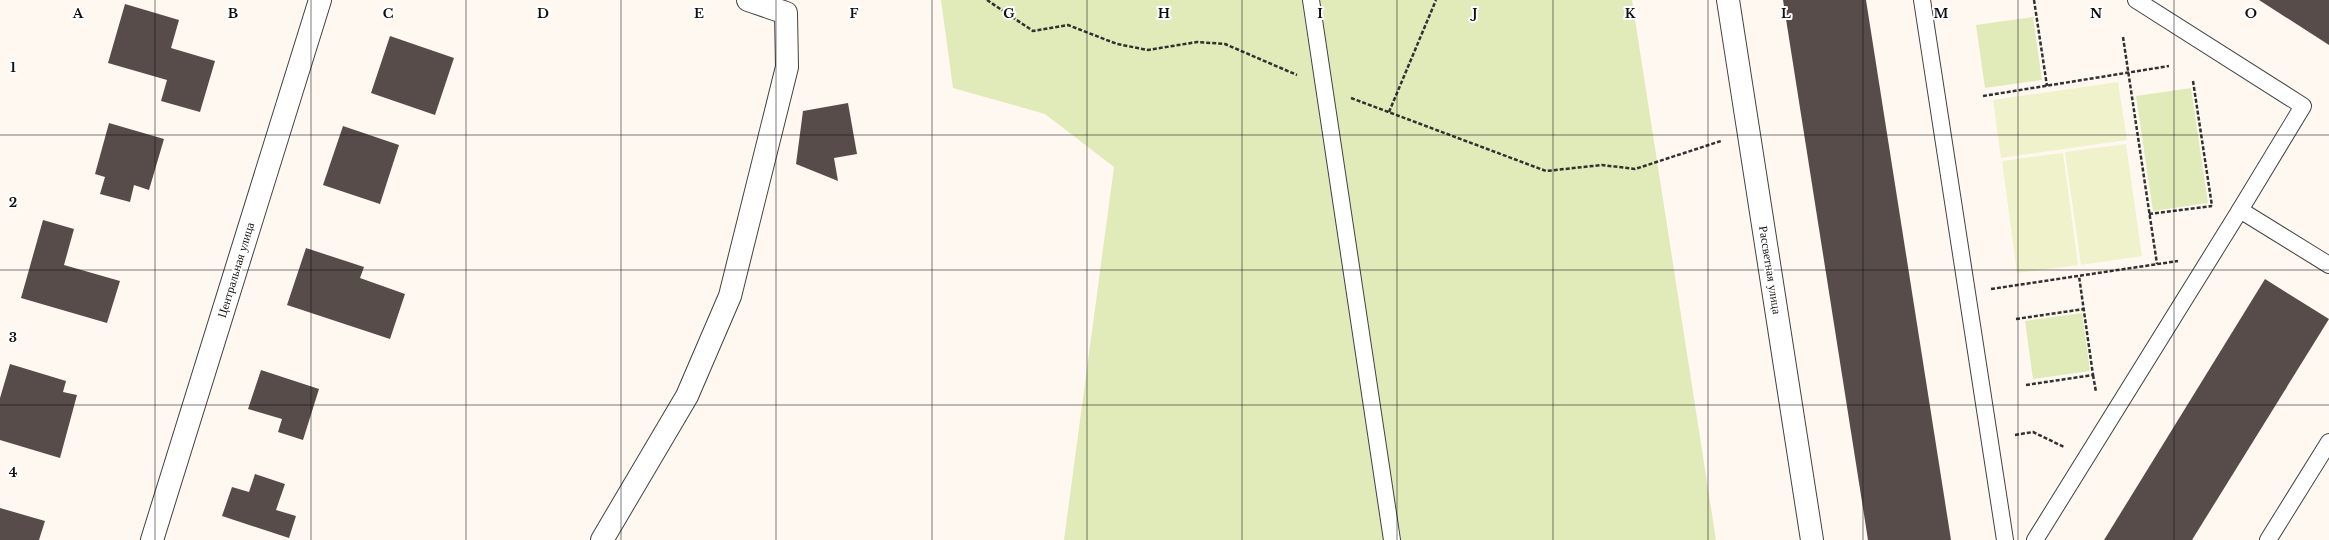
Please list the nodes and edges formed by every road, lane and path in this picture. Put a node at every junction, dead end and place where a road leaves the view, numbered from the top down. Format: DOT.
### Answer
graph roads {
  1 [pos="320,0"];
  2 [pos="748,0"];
  3 [pos="986,0"];
  4 [pos="1311,0"];
  5 [pos="1436,0"];
  6 [pos="1728,0"];
  7 [pos="1922,0"];
  8 [pos="2034,0"];
  9 [pos="2136,0"];
  10 [pos="789,7"];
  11 [pos="2122,37"];
  12 [pos="2170,66"];
  13 [pos="2128,73"];
  14 [pos="2193,81"];
  15 [pos="2047,86"];
  16 [pos="1324,88"];
  17 [pos="1983,96"];
  18 [pos="1389,112"];
  19 [pos="1750,139"];
  20 [pos="2212,206"];
  21 [pos="2217,206"];
  22 [pos="2240,210"];
  23 [pos="2149,214"];
  24 [pos="2212,256"];
  25 [pos="2157,264"];
  26 [pos="2329,265"];
  27 [pos="2079,276"];
  28 [pos="1967,292"];
  29 [pos="2084,309"];
  30 [pos="2016,319"];
  31 [pos="2093,374"];
  32 [pos="2026,385"];
  33 [pos="2096,397"];
  34 [pos="1989,439"];
  35 [pos="2329,442"];
  36 [pos="2086,458"];
  37 [pos="152,540"];
  38 [pos="602,540"];
  39 [pos="1392,540"];
  40 [pos="1812,540"];
  41 [pos="2005,540"];
  42 [pos="2035,540"];
  43 [pos="2268,540"];
  1 -- 37 [label="street, Центральная улица"];
  2 -- 10 [label="street"];
  3 -- 16 [label="path"];
  4 -- 16 [label="lane"];
  5 -- 18 [label="path"];
  6 -- 19 [label="street, Рассветная улица"];
  7 -- 28 [label="lane"];
  8 -- 15 [label="path"];
  9 -- 22 [label="lane"];
  10 -- 38 [label="street"];
  11 -- 13 [label="path"];
  12 -- 13 [label="path"];
  13 -- 15 [label="path"];
  13 -- 23 [label="path"];
  14 -- 20 [label="path"];
  15 -- 17 [label="path"];
  16 -- 18 [label="path"];
  16 -- 39 [label="lane"];
  18 -- 19 [label="path"];
  19 -- 40 [label="street, Рассветная улица"];
  20 -- 21 [label="path"];
  20 -- 23 [label="path"];
  22 -- 24 [label="lane"];
  22 -- 26 [label="lane"];
  23 -- 25 [label="path"];
  24 -- 25 [label="path"];
  24 -- 36 [label="lane"];
  25 -- 27 [label="path"];
  27 -- 28 [label="path"];
  27 -- 29 [label="path"];
  28 -- 34 [label="lane"];
  29 -- 30 [label="path"];
  29 -- 31 [label="path"];
  31 -- 32 [label="path"];
  31 -- 33 [label="path"];
  34 -- 36 [label="path"];
  34 -- 41 [label="lane"];
  35 -- 43 [label="lane"];
  36 -- 42 [label="lane"];
}
